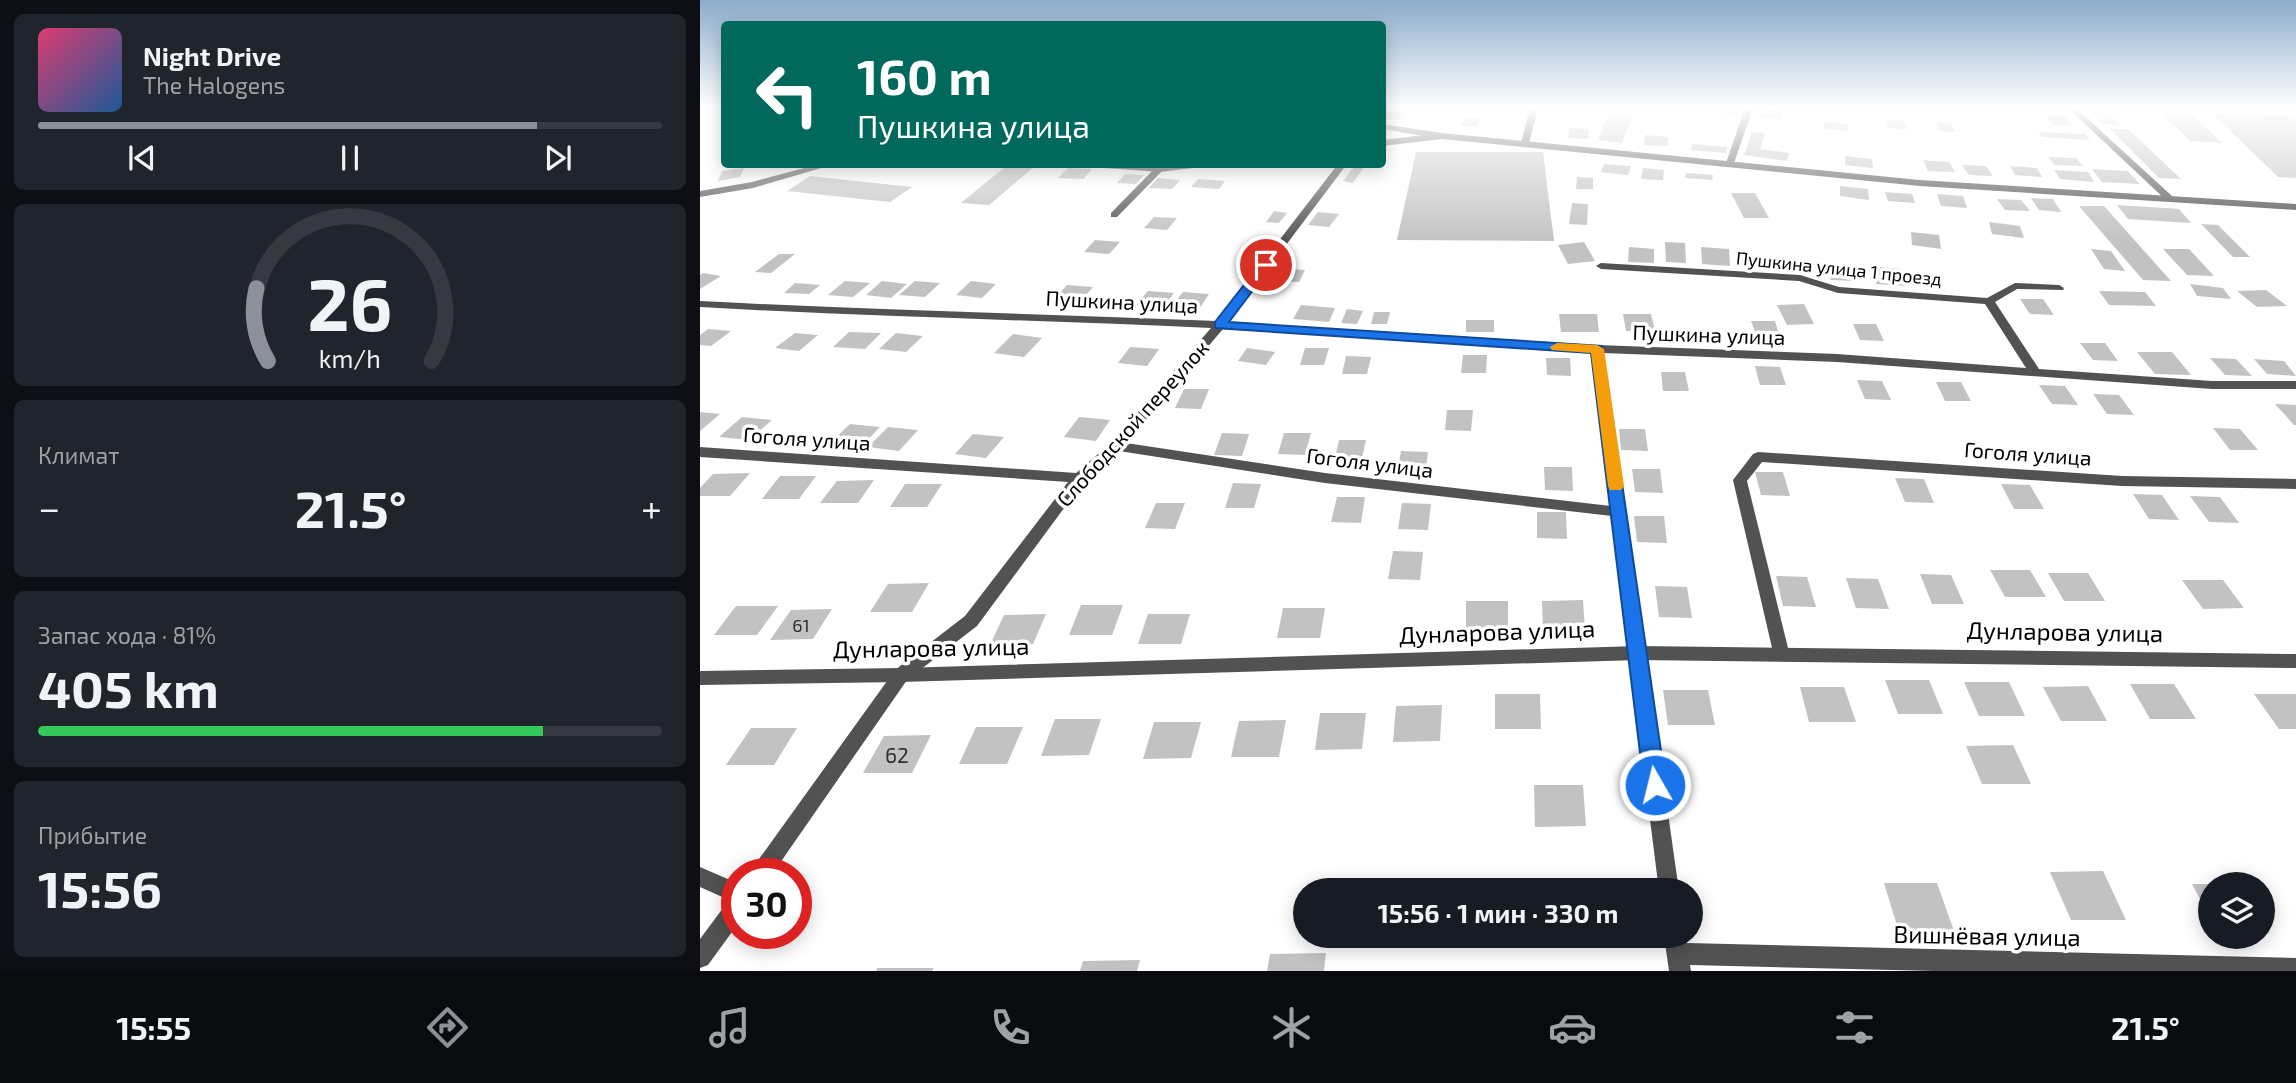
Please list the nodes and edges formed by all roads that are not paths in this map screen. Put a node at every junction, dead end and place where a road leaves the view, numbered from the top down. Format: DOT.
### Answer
graph roads {
  1 [pos="1631,153"];
  2 [pos="1733,153"];
  3 [pos="2121,153"];
  4 [pos="1730,163"];
  5 [pos="816,168"];
  6 [pos="1162,168"];
  7 [pos="1340,168"];
  8 [pos="700,194"];
  9 [pos="2169,198"];
  10 [pos="2296,207"];
  11 [pos="1114,215"];
  12 [pos="1601,266"];
  13 [pos="2059,288"];
  14 [pos="1989,301"];
  15 [pos="700,304"];
  16 [pos="1220,325"];
  17 [pos="1597,349"];
  18 [pos="2035,373"];
  19 [pos="2296,385"];
  20 [pos="1116,446"];
  21 [pos="700,452"];
  22 [pos="1079,478"];
  23 [pos="2296,484"];
  24 [pos="1619,512"];
  25 [pos="1782,652"];
  26 [pos="1638,653"];
  27 [pos="2296,661"];
  28 [pos="901,675"];
  29 [pos="700,678"];
  30 [pos="772,858"];
  31 [pos="700,877"];
  32 [pos="1667,878"];
  33 [pos="721,886"];
  34 [pos="721,929"];
  35 [pos="1678,954"];
  36 [pos="700,957"];
  37 [pos="2296,969"];
  1 -- 4 [label="street"];
  2 -- 4 [label="street"];
  3 -- 9 [label="street"];
  4 -- 9 [label="street"];
  5 -- 8 [label="street"];
  6 -- 11 [label="street"];
  7 -- 16 [label="street, Слободской переулок"];
  9 -- 10 [label="street"];
  12 -- 14 [label="street, Пушкина улица 1 проезд"];
  13 -- 14 [label="street, Пушкина улица 1 проезд"];
  14 -- 18 [label="street"];
  15 -- 16 [label="street, Пушкина улица"];
  16 -- 17 [label="street, Пушкина улица"];
  16 -- 20 [label="street, Слободской переулок"];
  17 -- 18 [label="street, Пушкина улица"];
  17 -- 24 [label="street"];
  18 -- 19 [label="street, Пушкина улица"];
  20 -- 22 [label="street, Слободской переулок"];
  20 -- 24 [label="street, Гоголя улица"];
  21 -- 22 [label="street, Гоголя улица"];
  22 -- 28 [label="street, Слободской переулок"];
  23 -- 25 [label="street, Гоголя улица"];
  24 -- 26 [label="street"];
  25 -- 26 [label="street, Дунларова улица"];
  25 -- 27 [label="street, Дунларова улица"];
  26 -- 28 [label="street, Дунларова улица"];
  26 -- 32 [label="street"];
  28 -- 29 [label="street, Дунларова улица"];
  28 -- 30 [label="street, Слободской переулок"];
  31 -- 33 [label="street"];
  34 -- 36 [label="street"];
  35 -- 37 [label="street, Вишнёвая улица"];
}
